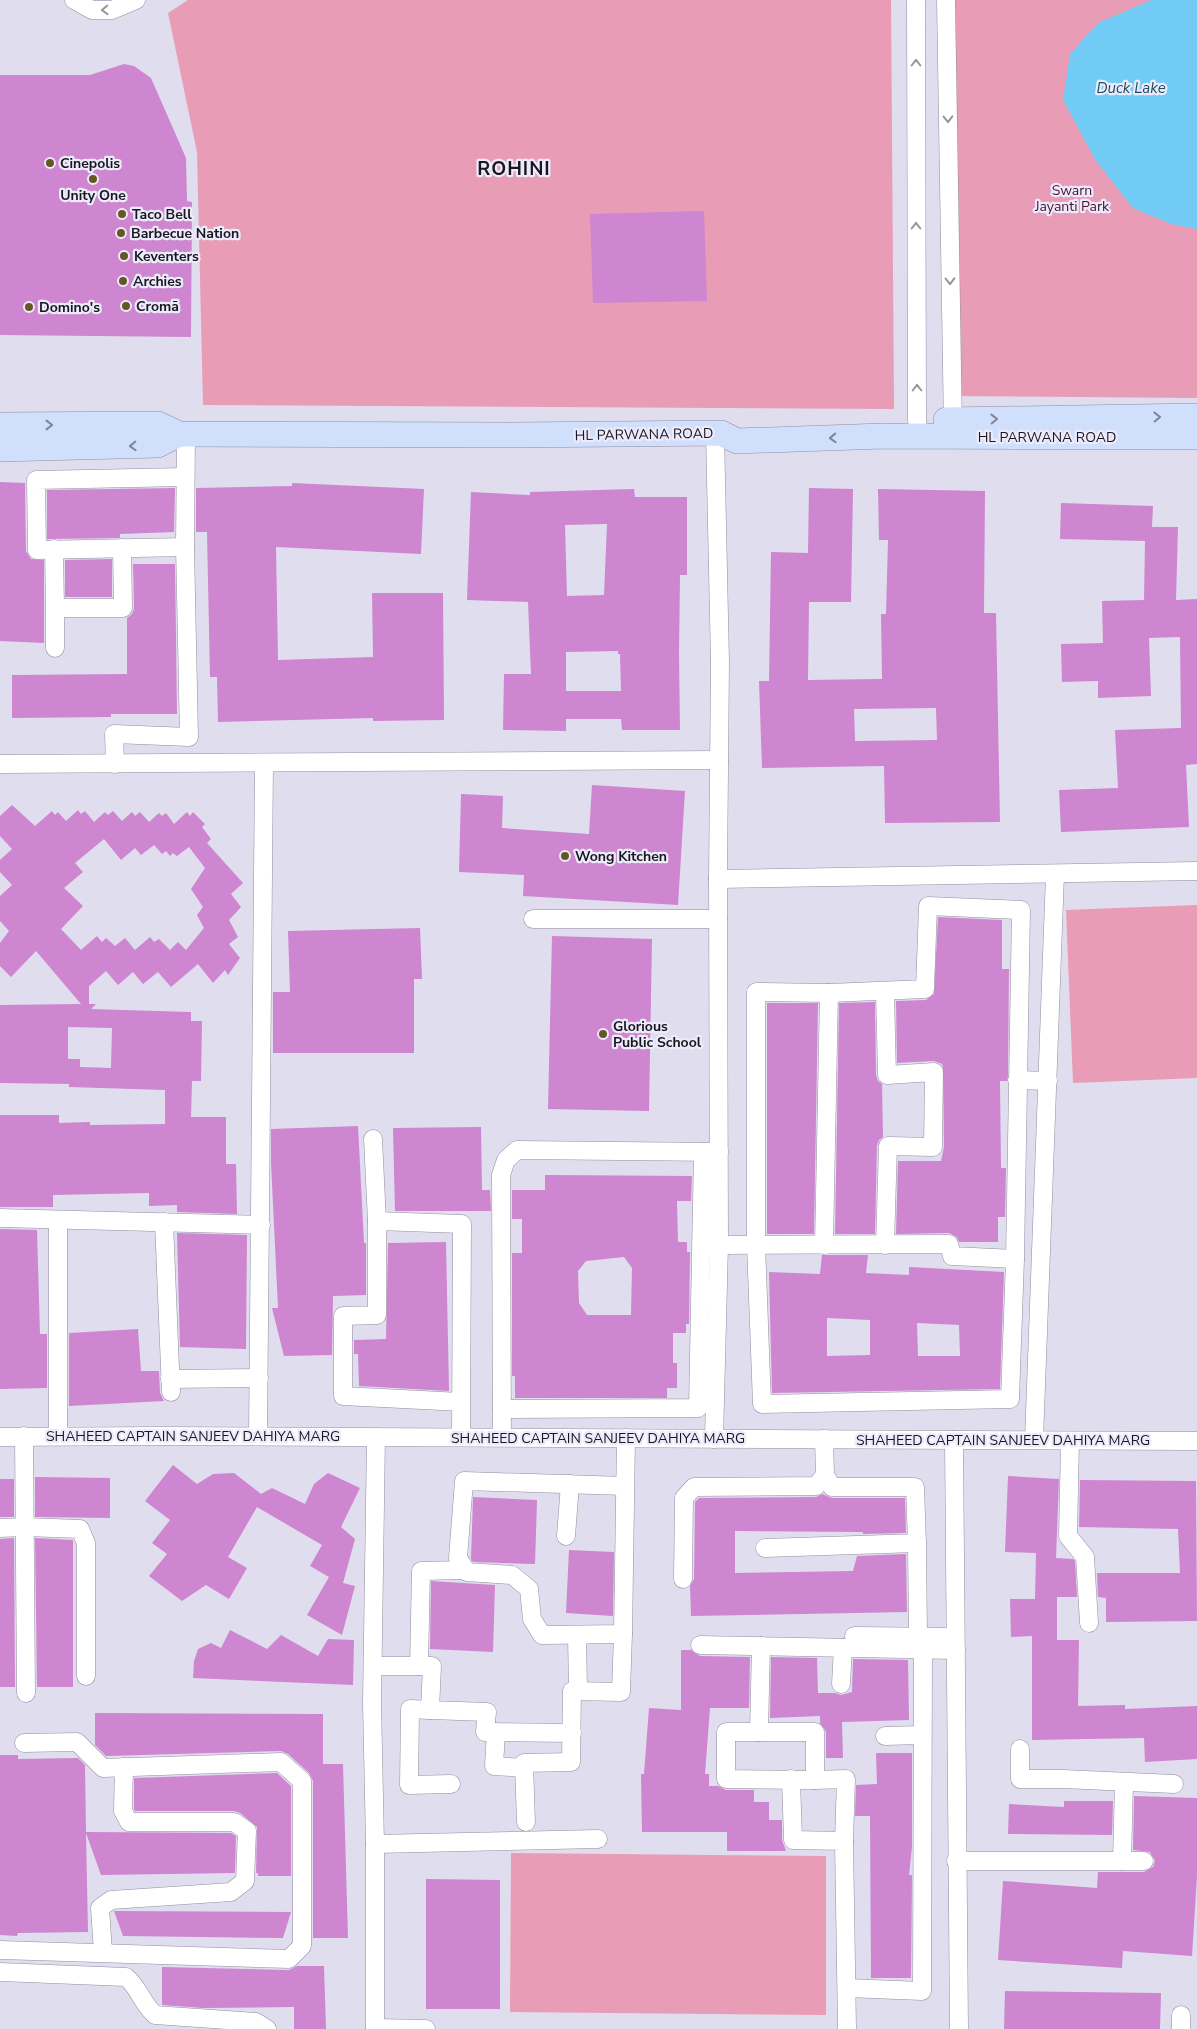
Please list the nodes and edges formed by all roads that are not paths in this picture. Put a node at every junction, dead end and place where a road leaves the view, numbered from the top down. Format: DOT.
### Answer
graph roads {
  1 [pos="74,0"];
  2 [pos="136,0"];
  3 [pos="916,0"];
  4 [pos="946,0"];
  5 [pos="1197,416"];
  6 [pos="0,425"];
  7 [pos="918,428"];
  8 [pos="953,428"];
  9 [pos="718,433"];
  10 [pos="182,434"];
  11 [pos="1197,437"];
  12 [pos="0,449"];
  13 [pos="185,477"];
  14 [pos="185,547"];
  15 [pos="122,548"];
  16 [pos="54,550"];
  17 [pos="55,608"];
  18 [pos="55,648"];
  19 [pos="719,760"];
  20 [pos="264,763"];
  21 [pos="0,764"];
  22 [pos="115,764"];
  23 [pos="1197,871"];
  24 [pos="1055,874"];
  25 [pos="718,879"];
  26 [pos="533,918"];
  27 [pos="718,919"];
  28 [pos="885,992"];
  29 [pos="829,993"];
  30 [pos="1018,1080"];
  31 [pos="1048,1081"];
  32 [pos="373,1139"];
  33 [pos="711,1152"];
  34 [pos="0,1218"];
  35 [pos="58,1220"];
  36 [pos="164,1222"];
  37 [pos="377,1222"];
  38 [pos="261,1225"];
  39 [pos="756,1244"];
  40 [pos="719,1245"];
  41 [pos="824,1245"];
  42 [pos="885,1245"];
  43 [pos="1015,1259"];
  44 [pos="259,1378"];
  45 [pos="461,1402"];
  46 [pos="502,1409"];
  47 [pos="24,1436"];
  48 [pos="58,1436"];
  49 [pos="258,1436"];
  50 [pos="376,1437"];
  51 [pos="461,1437"];
  52 [pos="0,1438"];
  53 [pos="502,1438"];
  54 [pos="626,1438"];
  55 [pos="714,1439"];
  56 [pos="824,1439"];
  57 [pos="954,1440"];
  58 [pos="1034,1440"];
  59 [pos="1070,1441"];
  60 [pos="1197,1441"];
  61 [pos="825,1475"];
  62 [pos="570,1484"];
  63 [pos="625,1486"];
  64 [pos="25,1527"];
  65 [pos="0,1528"];
  66 [pos="566,1536"];
  67 [pos="917,1543"];
  68 [pos="765,1548"];
  69 [pos="465,1570"];
  70 [pos="683,1579"];
  71 [pos="1089,1623"];
  72 [pos="623,1634"];
  73 [pos="577,1635"];
  74 [pos="920,1643"];
  75 [pos="956,1643"];
  76 [pos="761,1646"];
  77 [pos="843,1648"];
  78 [pos="373,1666"];
  79 [pos="420,1666"];
  80 [pos="86,1676"];
  81 [pos="841,1684"];
  82 [pos="578,1691"];
  83 [pos="26,1692"];
  84 [pos="430,1710"];
  85 [pos="496,1732"];
  86 [pos="759,1732"];
  87 [pos="572,1733"];
  88 [pos="922,1735"];
  89 [pos="885,1736"];
  90 [pos="24,1743"];
  91 [pos="1020,1748"];
  92 [pos="124,1767"];
  93 [pos="524,1768"];
  94 [pos="791,1778"];
  95 [pos="815,1780"];
  96 [pos="1124,1783"];
  97 [pos="451,1784"];
  98 [pos="1174,1784"];
  99 [pos="526,1822"];
  100 [pos="598,1839"];
  101 [pos="844,1841"];
  102 [pos="375,1844"];
  103 [pos="956,1861"];
  104 [pos="1122,1861"];
  105 [pos="1144,1861"];
  106 [pos="0,1950"];
  107 [pos="104,1952"];
  108 [pos="0,1972"];
  109 [pos="847,1988"];
  110 [pos="375,2028"];
  111 [pos="267,2029"];
  112 [pos="426,2029"];
  113 [pos="847,2029"];
  114 [pos="959,2029"];
  2 -- 1 [label="street, one-way"];
  7 -- 3 [label="street, one-way"];
  4 -- 8 [label="street, one-way"];
  8 -- 5 [label="street, one-way"];
  6 -- 10 [label="street, HL PARWANA ROAD, one-way"];
  7 -- 8 [label="street, HL PARWANA ROAD"];
  7 -- 9 [label="street, HL PARWANA ROAD"];
  8 -- 11 [label="street, HL PARWANA ROAD"];
  9 -- 10 [label="street, HL PARWANA ROAD"];
  9 -- 19 [label="street"];
  10 -- 12 [label="street, HL PARWANA ROAD, one-way"];
  10 -- 13 [label="street"];
  13 -- 14 [label="street"];
  13 -- 16 [label="street"];
  14 -- 15 [label="street"];
  14 -- 22 [label="street"];
  15 -- 16 [label="street"];
  15 -- 17 [label="street"];
  16 -- 17 [label="street"];
  17 -- 18 [label="street"];
  19 -- 20 [label="street"];
  19 -- 25 [label="street"];
  20 -- 22 [label="street"];
  20 -- 38 [label="street"];
  21 -- 22 [label="street"];
  23 -- 24 [label="street"];
  24 -- 25 [label="street"];
  24 -- 31 [label="street"];
  25 -- 27 [label="street"];
  26 -- 27 [label="street"];
  27 -- 33 [label="street"];
  28 -- 29 [label="street"];
  28 -- 30 [label="street"];
  28 -- 42 [label="street"];
  29 -- 39 [label="street"];
  29 -- 41 [label="street"];
  30 -- 31 [label="street"];
  30 -- 43 [label="street"];
  31 -- 58 [label="street"];
  32 -- 37 [label="street"];
  33 -- 40 [label="street"];
  33 -- 46 [label="street"];
  33 -- 46 [label="street"];
  34 -- 35 [label="street"];
  35 -- 36 [label="street"];
  35 -- 48 [label="street"];
  36 -- 38 [label="street"];
  36 -- 44 [label="street"];
  37 -- 45 [label="street"];
  37 -- 45 [label="street"];
  38 -- 44 [label="street"];
  39 -- 40 [label="street"];
  39 -- 41 [label="street"];
  39 -- 43 [label="street"];
  40 -- 55 [label="street"];
  41 -- 42 [label="street"];
  42 -- 43 [label="street"];
  44 -- 49 [label="street"];
  45 -- 51 [label="street"];
  46 -- 53 [label="street"];
  47 -- 48 [label="street, SHAHEED CAPTAIN SANJEEV DAHIYA MARG"];
  47 -- 52 [label="street, SHAHEED CAPTAIN SANJEEV DAHIYA MARG"];
  47 -- 64 [label="street"];
  48 -- 49 [label="street, SHAHEED CAPTAIN SANJEEV DAHIYA MARG"];
  49 -- 50 [label="street, SHAHEED CAPTAIN SANJEEV DAHIYA MARG"];
  50 -- 51 [label="street, SHAHEED CAPTAIN SANJEEV DAHIYA MARG"];
  50 -- 78 [label="street"];
  51 -- 53 [label="street, SHAHEED CAPTAIN SANJEEV DAHIYA MARG"];
  53 -- 54 [label="street, SHAHEED CAPTAIN SANJEEV DAHIYA MARG"];
  54 -- 55 [label="street, SHAHEED CAPTAIN SANJEEV DAHIYA MARG"];
  54 -- 63 [label="street"];
  55 -- 56 [label="street, SHAHEED CAPTAIN SANJEEV DAHIYA MARG"];
  56 -- 57 [label="street, SHAHEED CAPTAIN SANJEEV DAHIYA MARG"];
  56 -- 61 [label="street"];
  57 -- 58 [label="street, SHAHEED CAPTAIN SANJEEV DAHIYA MARG"];
  57 -- 75 [label="street"];
  58 -- 59 [label="street, SHAHEED CAPTAIN SANJEEV DAHIYA MARG"];
  59 -- 60 [label="street, SHAHEED CAPTAIN SANJEEV DAHIYA MARG"];
  59 -- 71 [label="street"];
  61 -- 67 [label="street"];
  61 -- 70 [label="street"];
  62 -- 63 [label="street"];
  62 -- 66 [label="street"];
  62 -- 69 [label="street"];
  63 -- 72 [label="street"];
  64 -- 65 [label="street"];
  64 -- 80 [label="street"];
  64 -- 83 [label="street"];
  67 -- 68 [label="street"];
  67 -- 74 [label="street"];
  69 -- 73 [label="street"];
  69 -- 79 [label="street"];
  72 -- 73 [label="street"];
  72 -- 82 [label="street"];
  73 -- 82 [label="street"];
  74 -- 75 [label="street"];
  74 -- 76 [label="street"];
  74 -- 77 [label="street"];
  74 -- 88 [label="street"];
  75 -- 103 [label="street"];
  76 -- 77 [label="street"];
  76 -- 86 [label="street"];
  77 -- 81 [label="street"];
  78 -- 79 [label="street"];
  78 -- 102 [label="street"];
  79 -- 84 [label="street"];
  82 -- 87 [label="street"];
  84 -- 85 [label="street"];
  84 -- 97 [label="street"];
  85 -- 87 [label="street"];
  85 -- 93 [label="street"];
  86 -- 94 [label="street"];
  86 -- 95 [label="street"];
  87 -- 93 [label="street"];
  88 -- 89 [label="street"];
  88 -- 109 [label="street"];
  90 -- 92 [label="street"];
  91 -- 96 [label="street"];
  92 -- 107 [label="street"];
  92 -- 107 [label="street"];
  93 -- 99 [label="street"];
  94 -- 95 [label="street"];
  94 -- 101 [label="street"];
  95 -- 101 [label="street"];
  96 -- 98 [label="street"];
  96 -- 104 [label="street"];
  100 -- 102 [label="street"];
  101 -- 109 [label="street"];
  102 -- 110 [label="street"];
  103 -- 104 [label="street"];
  103 -- 114 [label="street"];
  104 -- 105 [label="street"];
  106 -- 107 [label="street"];
  108 -- 111 [label="street"];
  109 -- 113 [label="street"];
  110 -- 112 [label="street"];
}
